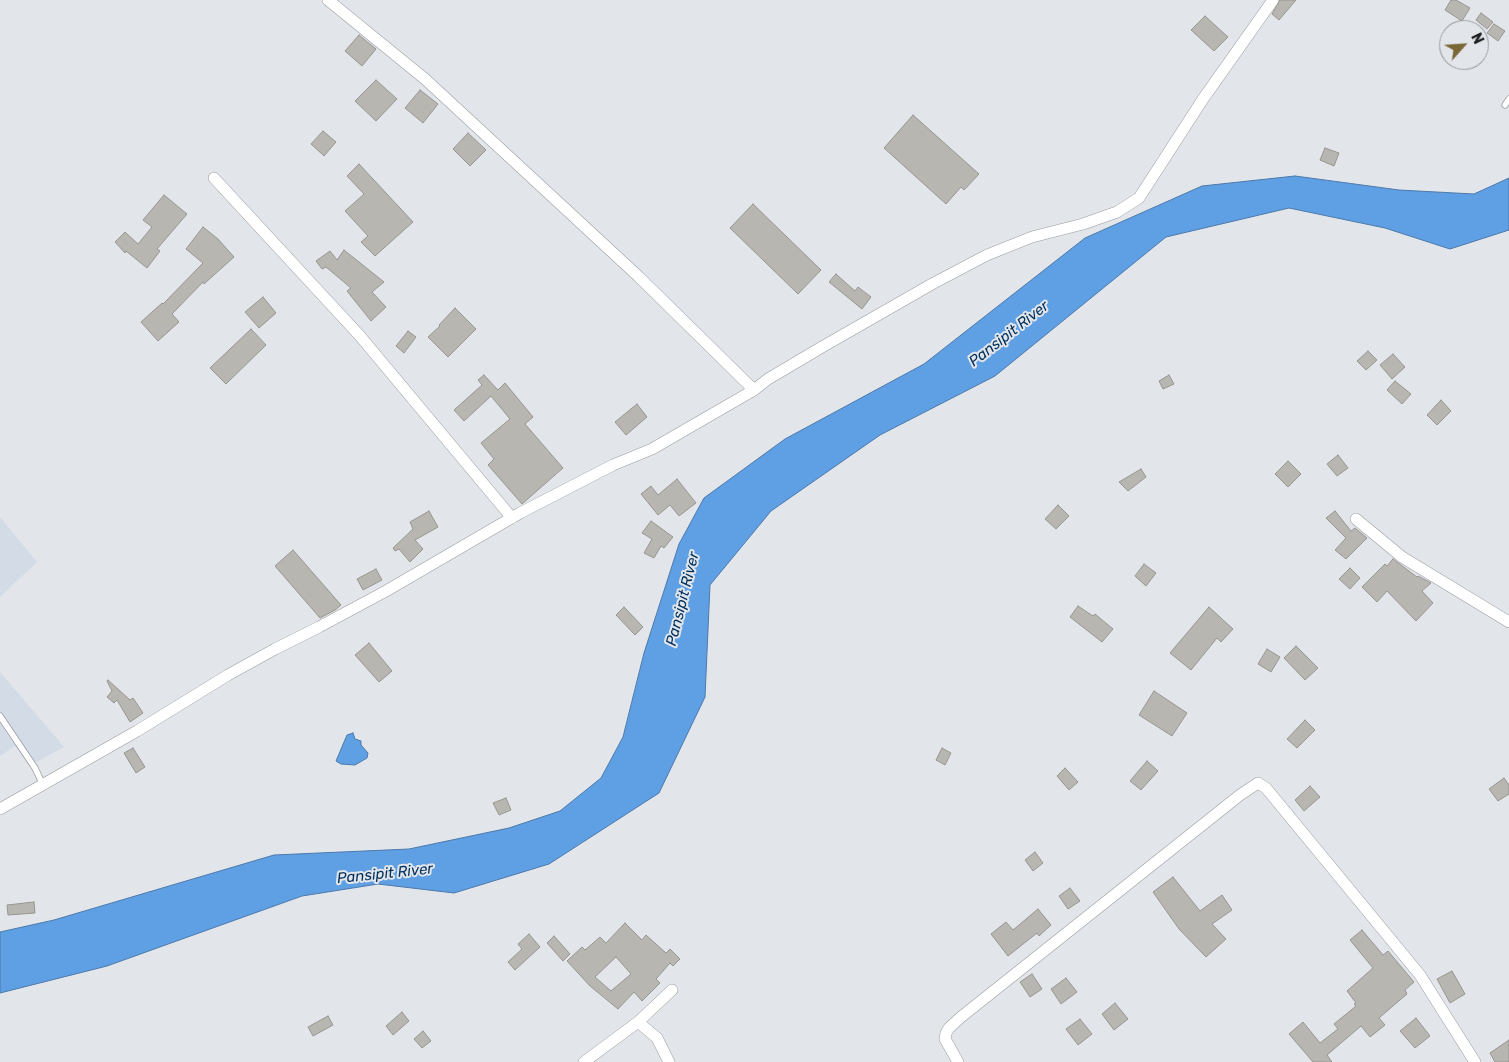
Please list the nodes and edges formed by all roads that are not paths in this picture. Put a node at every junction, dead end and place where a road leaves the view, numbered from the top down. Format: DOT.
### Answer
graph roads {
  1 [pos="328,0"];
  2 [pos="1273,0"];
  3 [pos="1509,99"];
  4 [pos="1505,106"];
  5 [pos="214,178"];
  6 [pos="754,390"];
  7 [pos="512,518"];
  8 [pos="1356,519"];
  9 [pos="1509,622"];
  10 [pos="0,716"];
  11 [pos="44,785"];
  12 [pos="0,809"];
  13 [pos="672,990"];
  14 [pos="638,1022"];
  15 [pos="584,1062"];
  16 [pos="669,1062"];
  17 [pos="958,1062"];
  18 [pos="1475,1062"];
  1 -- 6 [label="street"];
  2 -- 6 [label="street"];
  3 -- 4 [label="lane"];
  5 -- 7 [label="street"];
  6 -- 7 [label="street"];
  7 -- 11 [label="street"];
  8 -- 9 [label="street"];
  10 -- 11 [label="lane"];
  11 -- 12 [label="street"];
  13 -- 14 [label="street"];
  14 -- 15 [label="street"];
  14 -- 16 [label="street"];
  17 -- 18 [label="street"];
}
